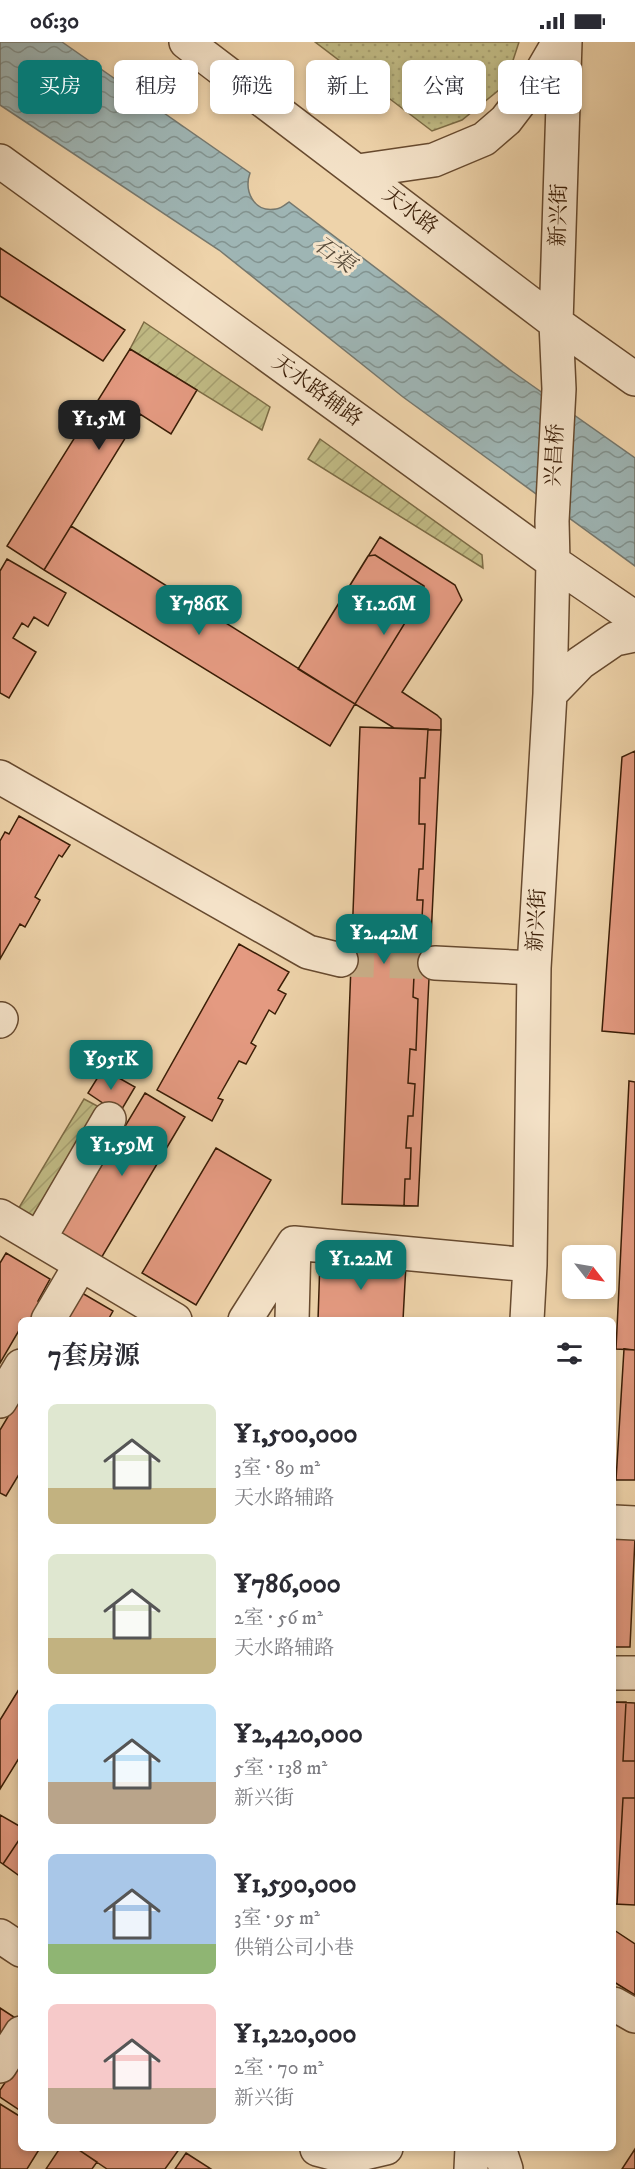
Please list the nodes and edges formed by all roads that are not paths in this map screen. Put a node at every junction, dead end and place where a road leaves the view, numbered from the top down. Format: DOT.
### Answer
graph roads {
  1 [pos="186,42"];
  2 [pos="559,42"];
  3 [pos="565,42"];
  4 [pos="0,161"];
  5 [pos="358,171"];
  6 [pos="556,323"];
  7 [pos="635,379"];
  8 [pos="559,389"];
  9 [pos="552,521"];
  10 [pos="553,562"];
  11 [pos="635,618"];
  12 [pos="635,635"];
  13 [pos="550,694"];
  14 [pos="0,777"];
  15 [pos="341,960"];
  16 [pos="435,963"];
  17 [pos="534,968"];
  18 [pos="110,1119"];
  19 [pos="0,1216"];
  20 [pos="39,1239"];
  21 [pos="294,1243"];
  22 [pos="81,1264"];
  23 [pos="530,1265"];
  24 [pos="50,1317"];
  25 [pos="170,1317"];
  26 [pos="247,1317"];
  27 [pos="292,1317"];
  28 [pos="527,1317"];
  29 [pos="18,1371"];
  30 [pos="0,1401"];
  31 [pos="616,1522"];
  32 [pos="635,1523"];
  33 [pos="616,1672"];
  34 [pos="635,1673"];
  35 [pos="0,1936"];
  36 [pos="18,1948"];
  37 [pos="616,2005"];
  38 [pos="635,2016"];
  39 [pos="18,2038"];
  40 [pos="0,2066"];
  41 [pos="373,2151"];
  42 [pos="472,2151"];
  43 [pos="499,2151"];
  44 [pos="324,2155"];
  45 [pos="471,2169"];
  46 [pos="506,2169"];
  1 -- 5 [label="street, 天水路"];
  2 -- 5 [label="street"];
  3 -- 6 [label="street, 新兴街"];
  4 -- 10 [label="street, 天水路辅路"];
  5 -- 6 [label="street, 天水路"];
  6 -- 7 [label="street, 天水路"];
  6 -- 8 [label="street, 新兴街"];
  8 -- 9 [label="street, 兴昌桥"];
  9 -- 10 [label="street, 新兴街"];
  10 -- 11 [label="street, 天水路辅路"];
  10 -- 13 [label="street, 新兴街"];
  12 -- 13 [label="street"];
  13 -- 17 [label="street, 新兴街"];
  14 -- 15 [label="street"];
  16 -- 17 [label="street"];
  17 -- 23 [label="street, 新兴街"];
  18 -- 20 [label="street"];
  19 -- 20 [label="street"];
  20 -- 22 [label="street"];
  21 -- 23 [label="street"];
  21 -- 26 [label="street"];
  21 -- 27 [label="street"];
  22 -- 24 [label="street"];
  22 -- 25 [label="street"];
  23 -- 28 [label="street, 新兴街"];
  29 -- 30 [label="street"];
  31 -- 32 [label="street"];
  33 -- 34 [label="street"];
  35 -- 36 [label="street"];
  37 -- 38 [label="street"];
  39 -- 40 [label="street"];
  41 -- 44 [label="street"];
  42 -- 45 [label="street"];
  43 -- 46 [label="street"];
}
